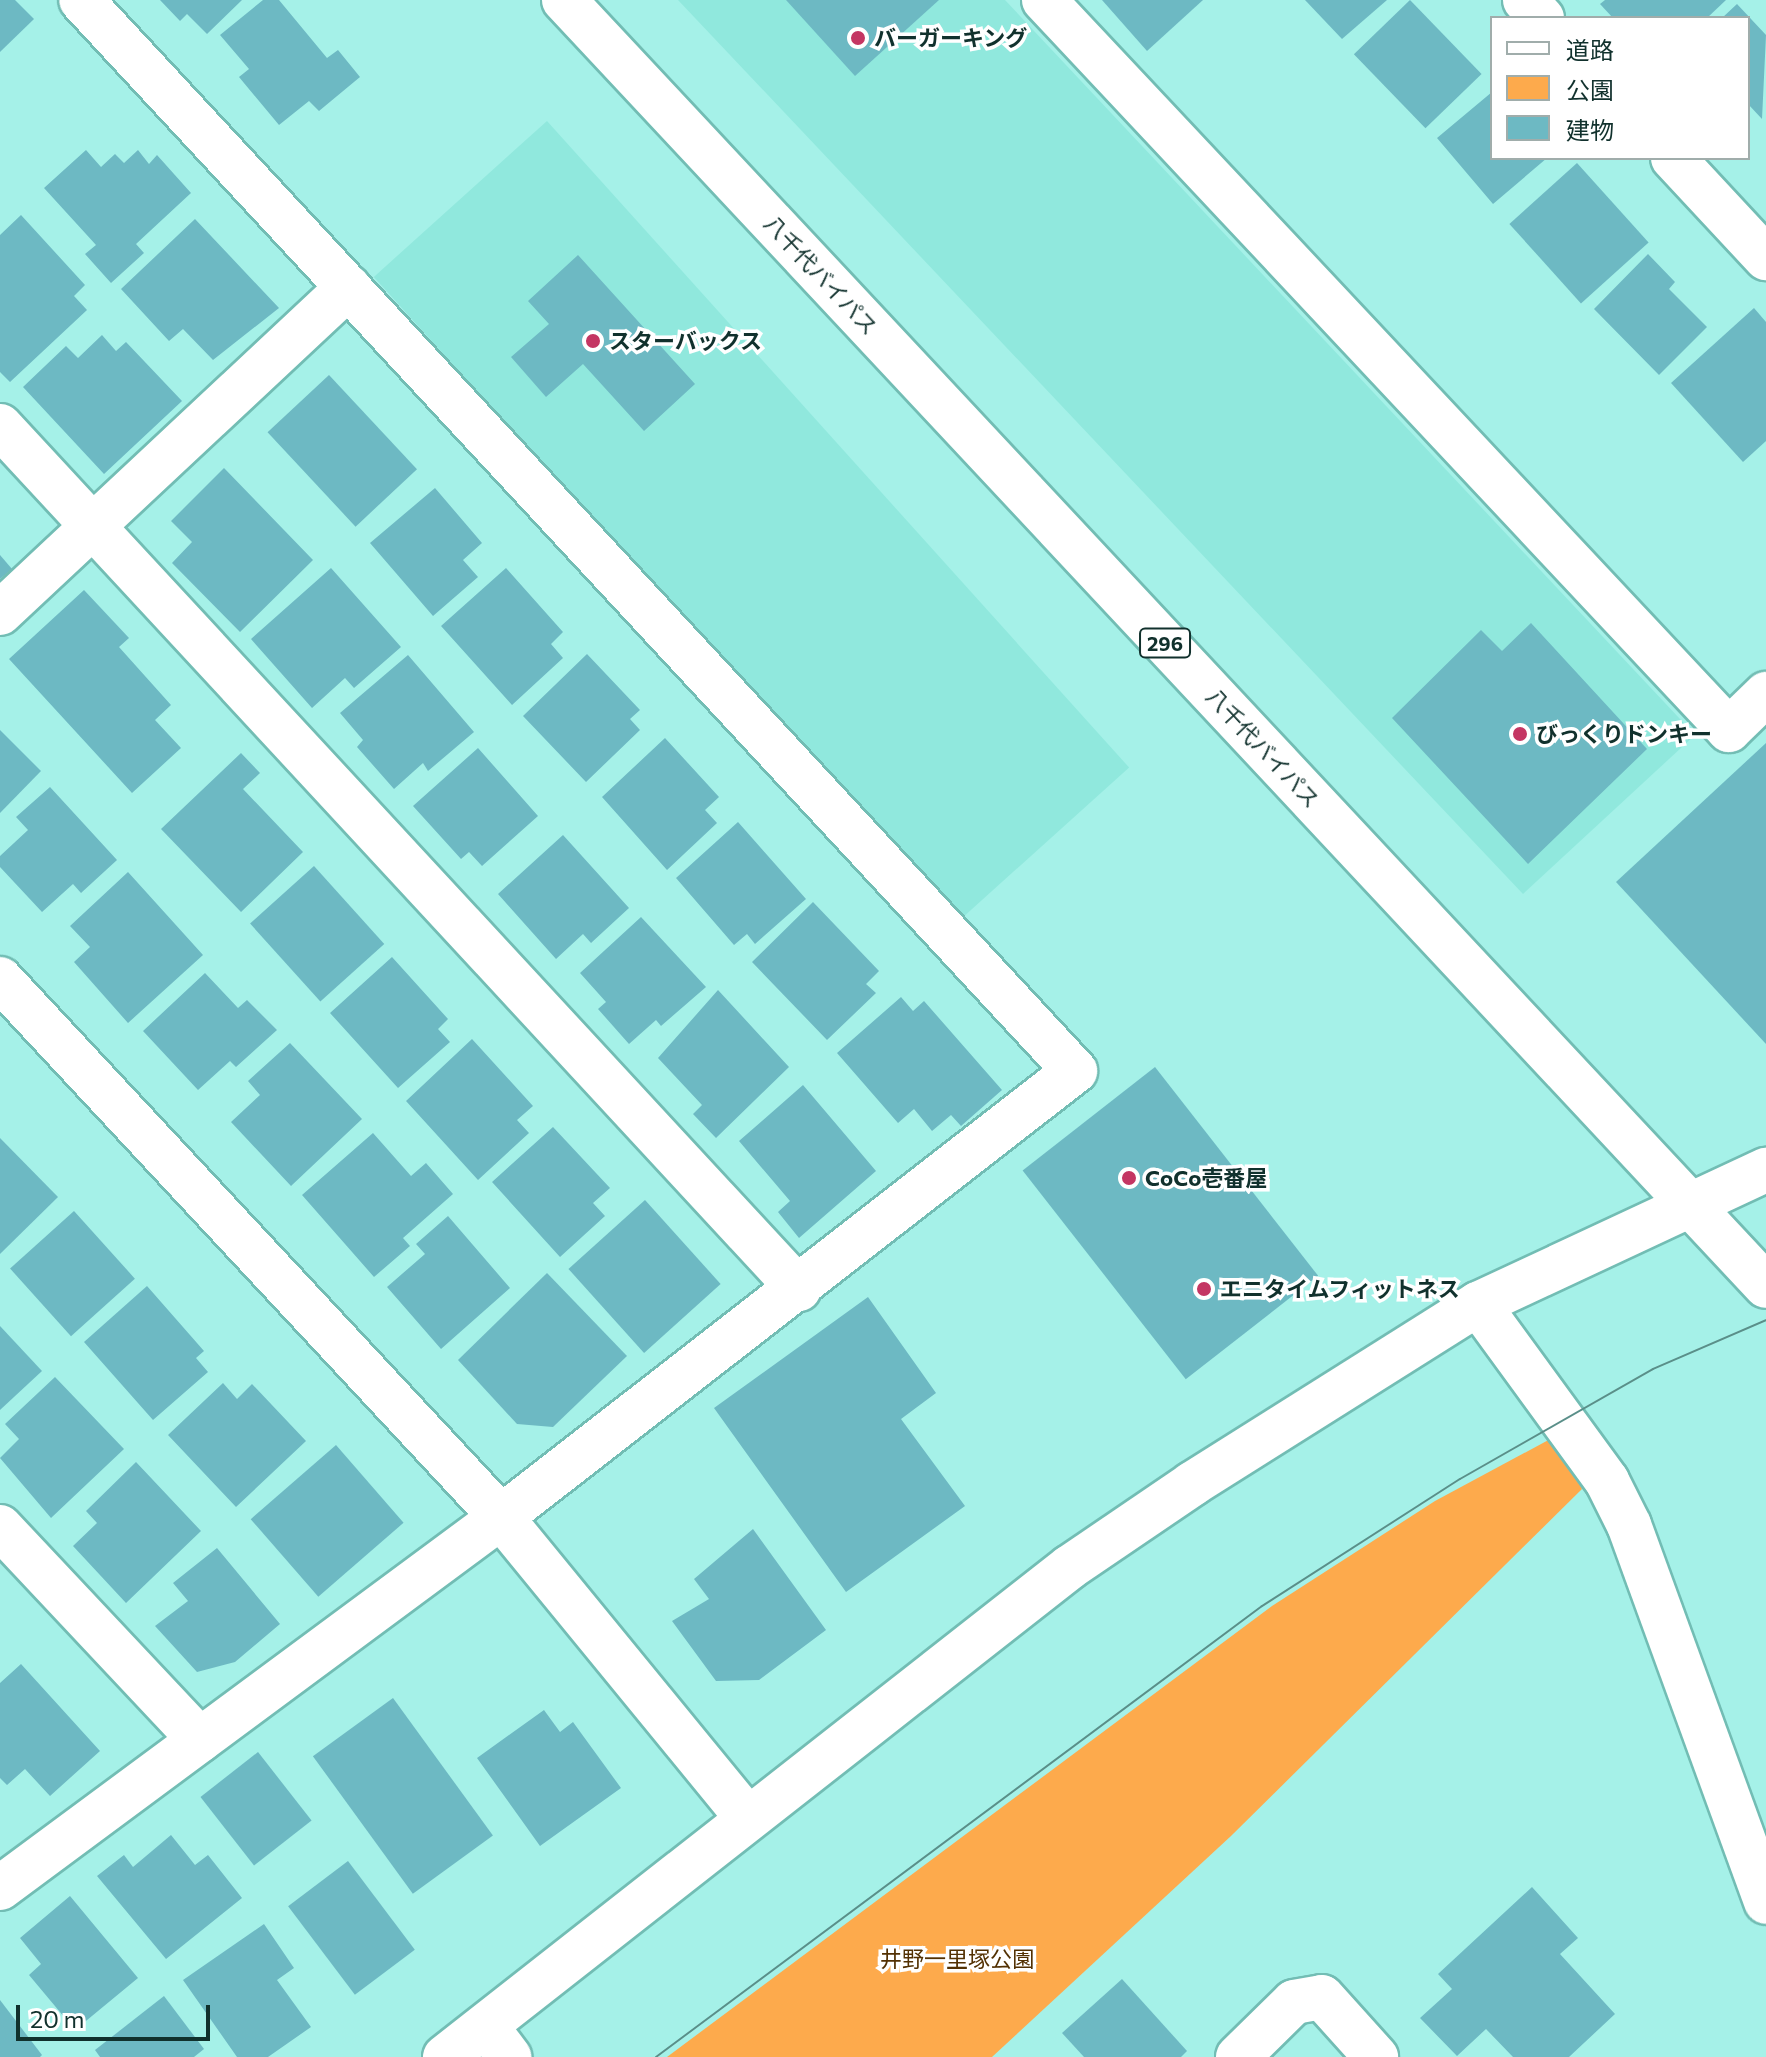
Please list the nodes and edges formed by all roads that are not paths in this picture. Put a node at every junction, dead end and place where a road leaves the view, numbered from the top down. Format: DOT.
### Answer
graph roads {
  1 [pos="81,0"];
  2 [pos="564,0"];
  3 [pos="1044,0"];
  4 [pos="1525,0"];
  5 [pos="1540,16"];
  6 [pos="1675,160"];
  7 [pos="1766,258"];
  8 [pos="348,287"];
  9 [pos="0,426"];
  10 [pos="93,525"];
  11 [pos="0,613"];
  12 [pos="1766,694"];
  13 [pos="0,979"];
  14 [pos="1766,1170"];
  15 [pos="1690,1204"];
  16 [pos="1766,1286"];
  17 [pos="799,1289"];
  18 [pos="1478,1304"];
  19 [pos="501,1517"];
  20 [pos="0,1527"];
  21 [pos="200,1740"];
  22 [pos="747,1818"];
  23 [pos="0,1888"];
  24 [pos="1766,1902"];
  25 [pos="497,2042"];
  26 [pos="445,2057"];
  27 [pos="1238,2057"];
  28 [pos="1376,2057"];
  1 -- 8 [label="main road"];
  2 -- 15 [label="main road, 八千代バイパス / 296"];
  3 -- 12 [label="main road"];
  4 -- 5 [label="main road"];
  6 -- 7 [label="main road"];
  8 -- 10 [label="main road"];
  8 -- 17 [label="main road"];
  9 -- 10 [label="main road"];
  10 -- 11 [label="main road"];
  10 -- 17 [label="main road"];
  13 -- 19 [label="main road"];
  14 -- 15 [label="main road"];
  15 -- 16 [label="main road, 八千代バイパス / 296"];
  15 -- 18 [label="main road"];
  17 -- 19 [label="main road"];
  18 -- 22 [label="main road"];
  18 -- 24 [label="main road"];
  19 -- 21 [label="main road"];
  19 -- 22 [label="main road"];
  20 -- 21 [label="main road"];
  21 -- 23 [label="main road"];
  22 -- 25 [label="main road"];
  25 -- 26 [label="main road"];
  27 -- 28 [label="main road"];
}
